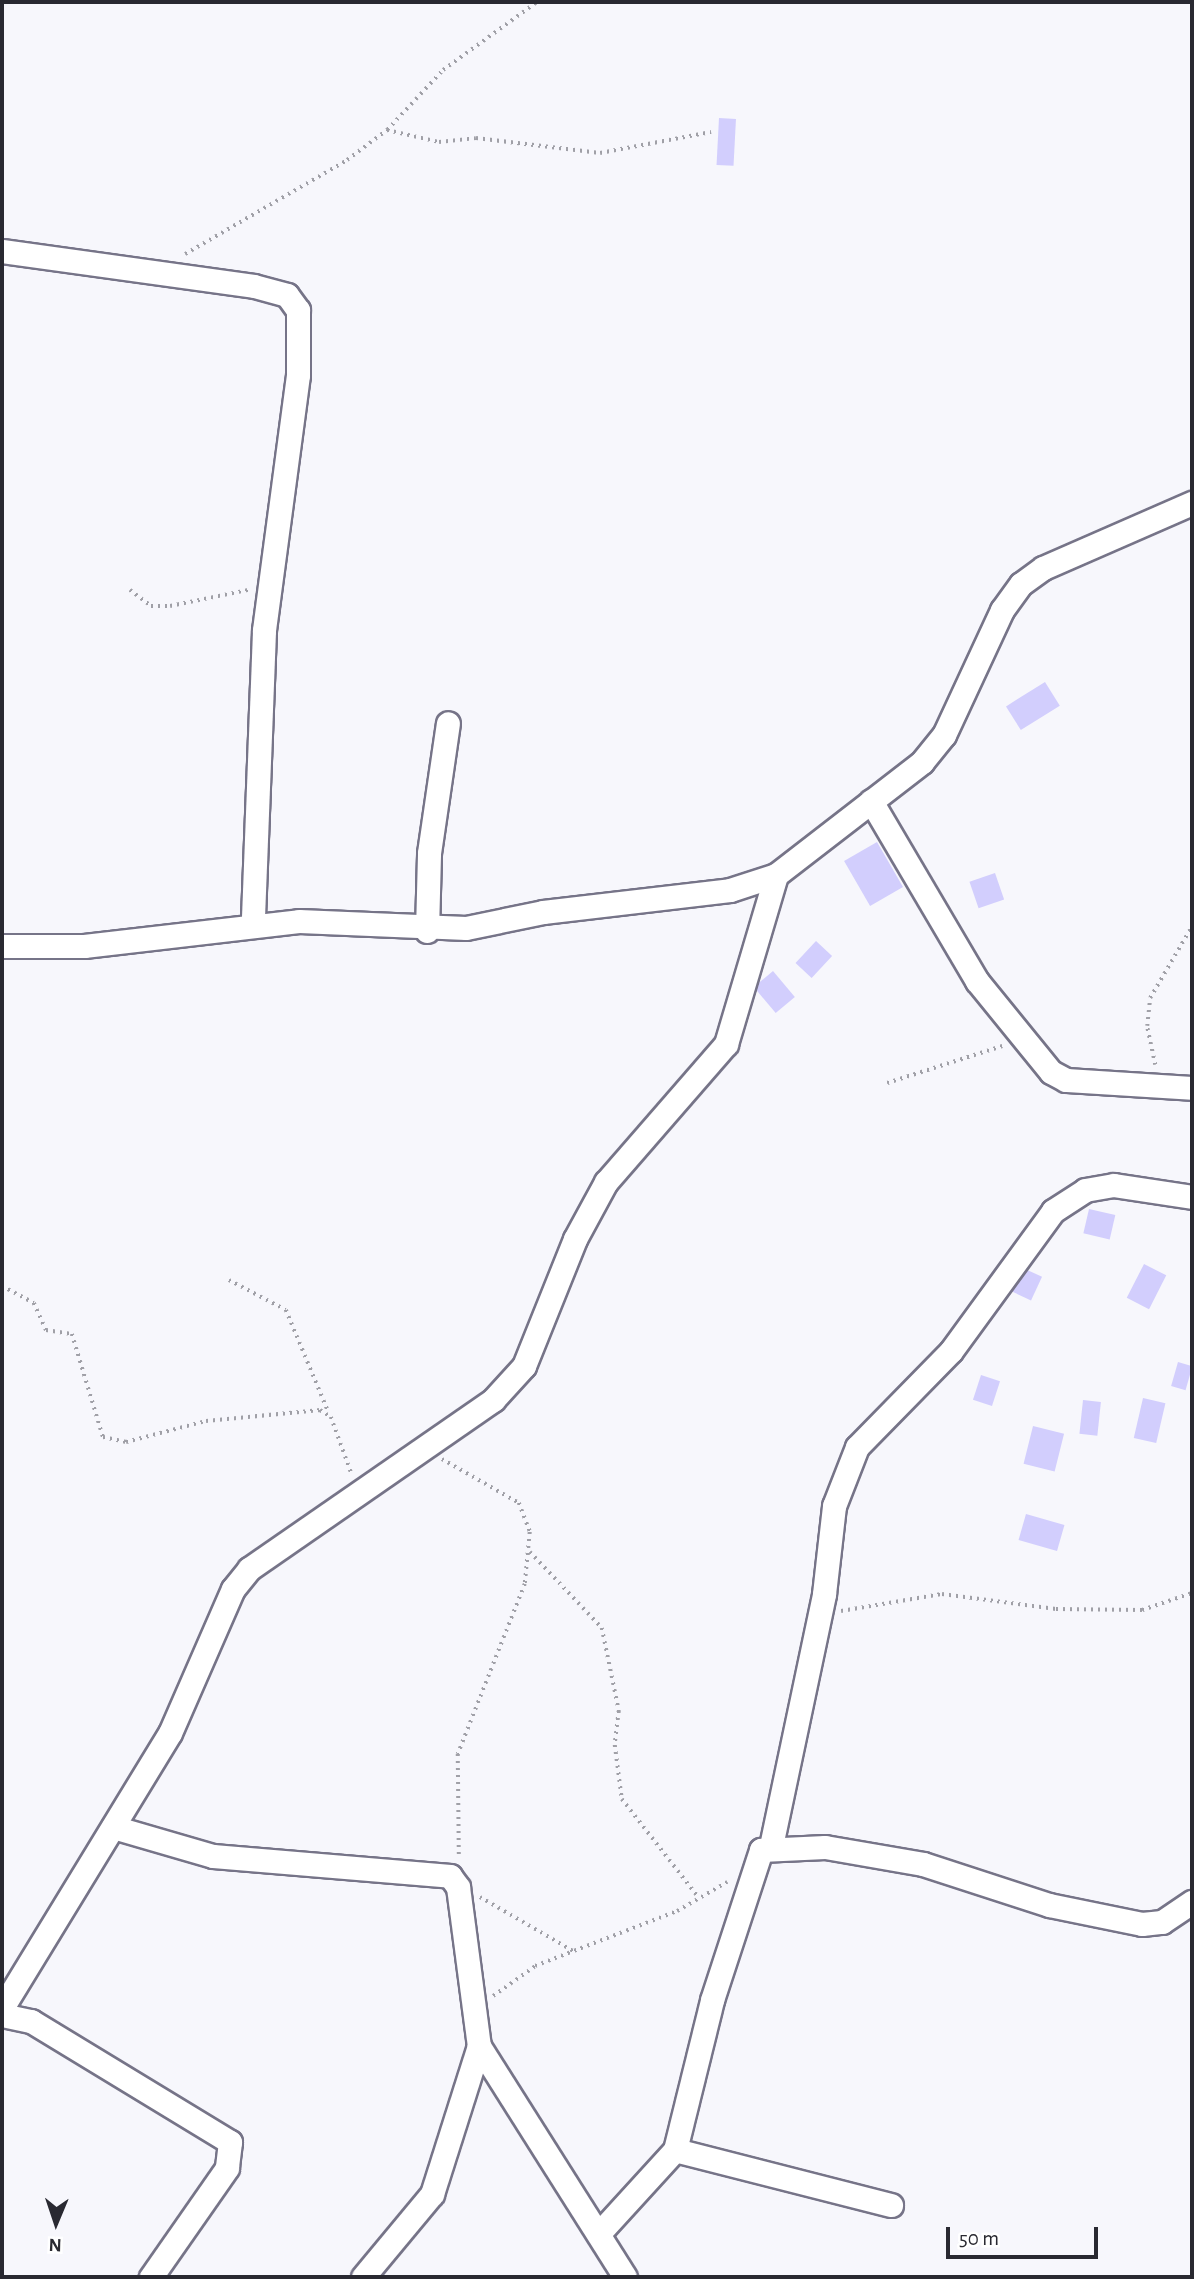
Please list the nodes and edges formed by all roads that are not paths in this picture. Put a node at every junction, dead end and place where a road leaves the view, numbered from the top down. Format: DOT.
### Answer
graph roads {
  1 [pos="2,251"];
  2 [pos="1192,503"];
  3 [pos="449,723"];
  4 [pos="871,801"];
  5 [pos="776,875"];
  6 [pos="253,924"];
  7 [pos="427,931"];
  8 [pos="2,946"];
  9 [pos="1192,1088"];
  10 [pos="1192,1197"];
  11 [pos="113,1827"];
  12 [pos="763,1852"];
  13 [pos="1192,1902"];
  14 [pos="2,2008"];
  15 [pos="2,2015"];
  16 [pos="479,2046"];
  17 [pos="675,2150"];
  18 [pos="891,2205"];
  19 [pos="601,2231"];
  20 [pos="151,2277"];
  21 [pos="363,2277"];
  22 [pos="625,2277"];
  1 -- 6 [label="street"];
  2 -- 4 [label="street"];
  3 -- 7 [label="street"];
  4 -- 5 [label="street"];
  4 -- 9 [label="street"];
  5 -- 7 [label="street"];
  5 -- 11 [label="street"];
  6 -- 7 [label="street"];
  6 -- 8 [label="street"];
  10 -- 12 [label="street"];
  11 -- 14 [label="street"];
  11 -- 16 [label="street"];
  12 -- 13 [label="street"];
  12 -- 17 [label="street"];
  15 -- 20 [label="street"];
  16 -- 19 [label="street"];
  16 -- 21 [label="street"];
  17 -- 18 [label="street"];
  17 -- 19 [label="street"];
  19 -- 22 [label="street"];
}
